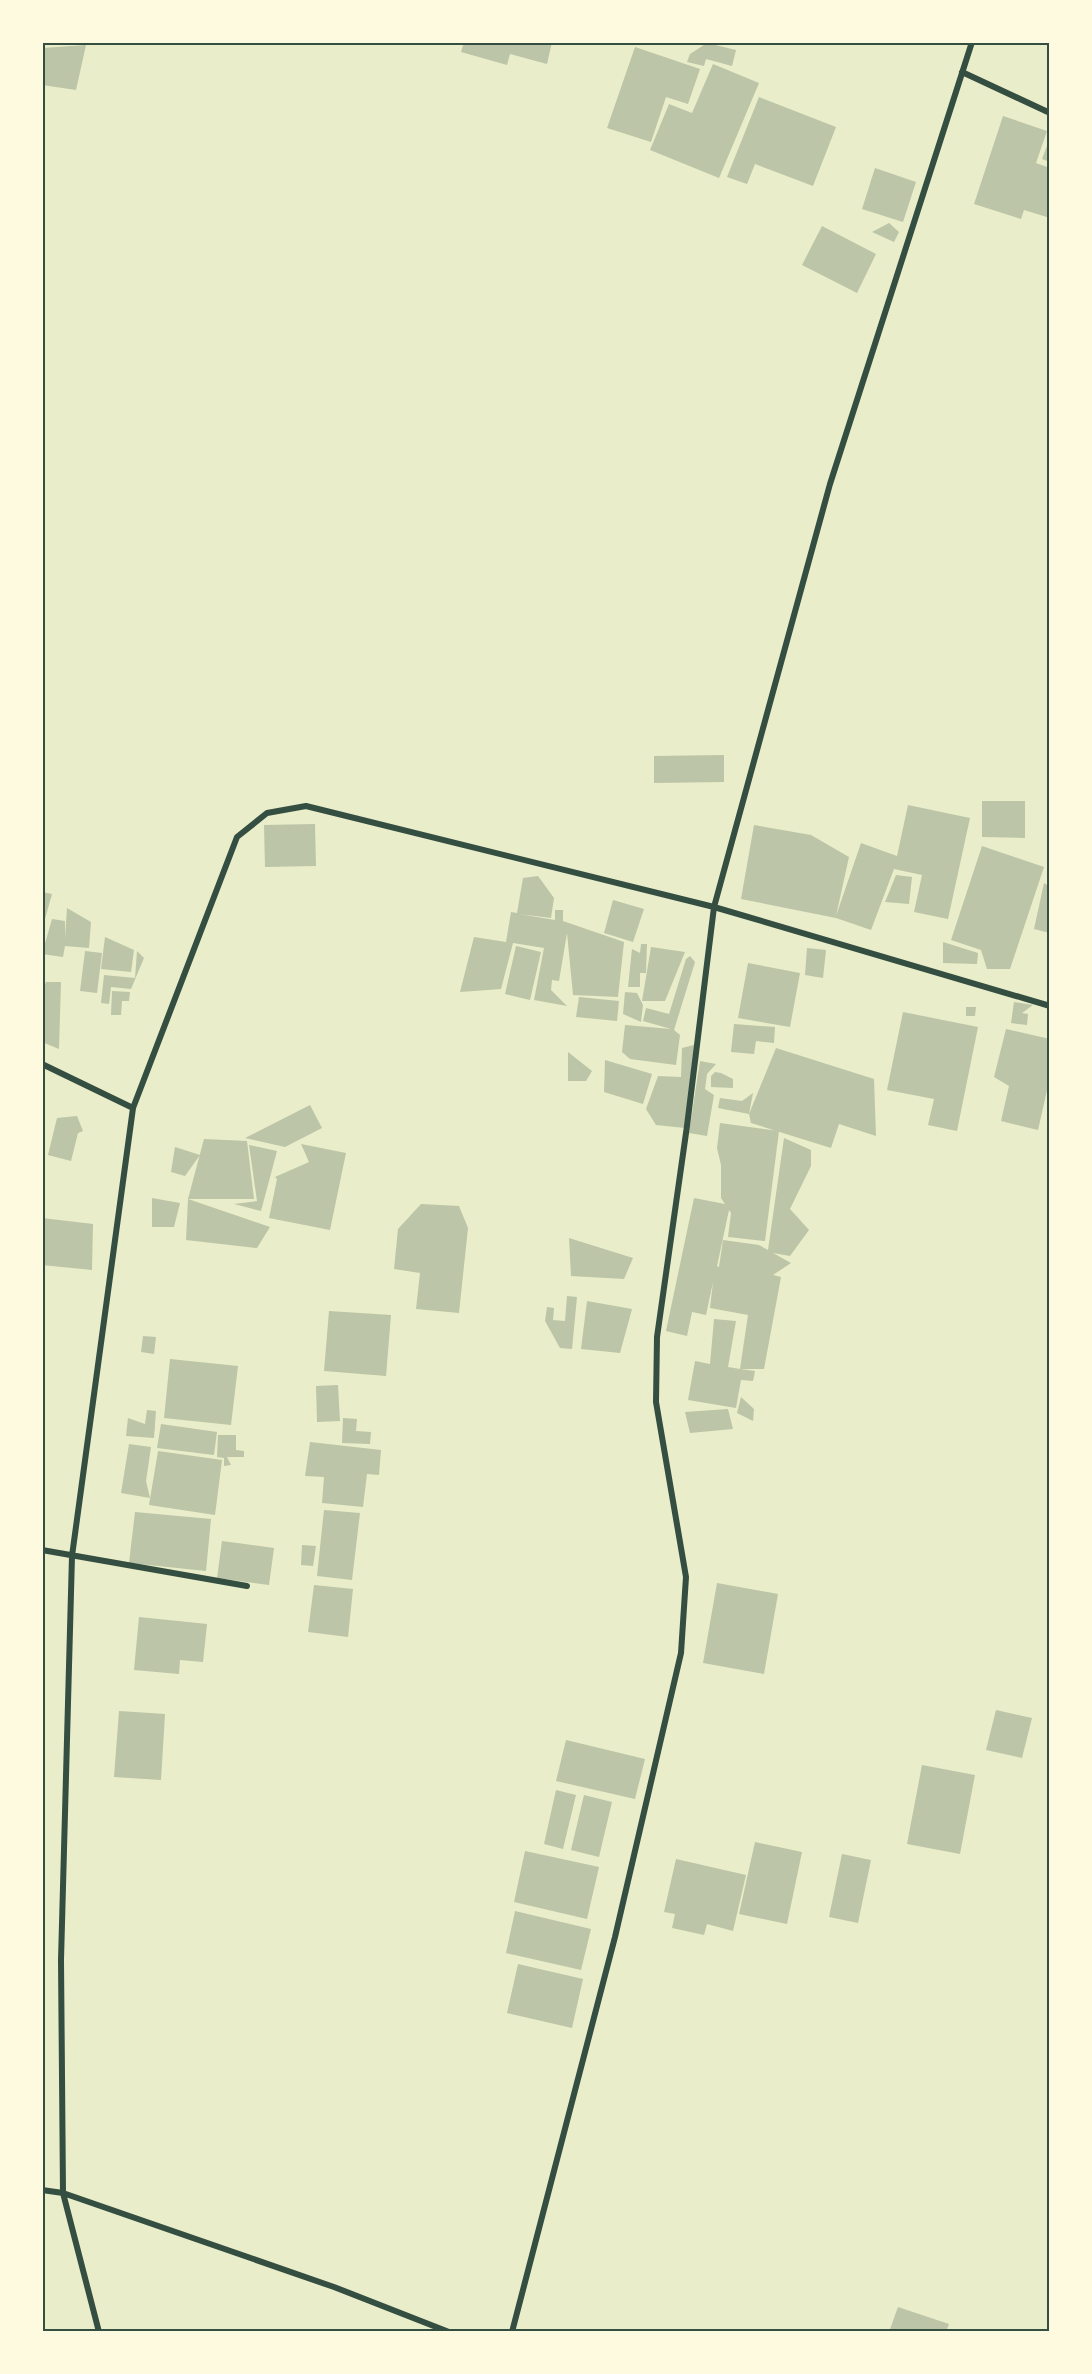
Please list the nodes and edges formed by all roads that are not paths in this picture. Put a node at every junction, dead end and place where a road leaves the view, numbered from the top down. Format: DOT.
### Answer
graph roads {
  1 [pos="972,42"];
  2 [pos="962,72"];
  3 [pos="1050,113"];
  4 [pos="714,907"];
  5 [pos="1050,1005"];
  6 [pos="42,1064"];
  7 [pos="133,1108"];
  8 [pos="42,1550"];
  9 [pos="72,1556"];
  10 [pos="247,1586"];
  11 [pos="42,2190"];
  12 [pos="63,2193"];
  13 [pos="99,2332"];
  14 [pos="449,2332"];
  15 [pos="512,2332"];
  1 -- 2 [label="street"];
  2 -- 3 [label="street"];
  2 -- 4 [label="street"];
  4 -- 5 [label="street"];
  4 -- 7 [label="street"];
  4 -- 15 [label="street"];
  6 -- 7 [label="street"];
  7 -- 9 [label="street"];
  8 -- 9 [label="street"];
  9 -- 10 [label="street"];
  9 -- 12 [label="street"];
  11 -- 12 [label="street"];
  12 -- 13 [label="street"];
  12 -- 14 [label="street"];
}
